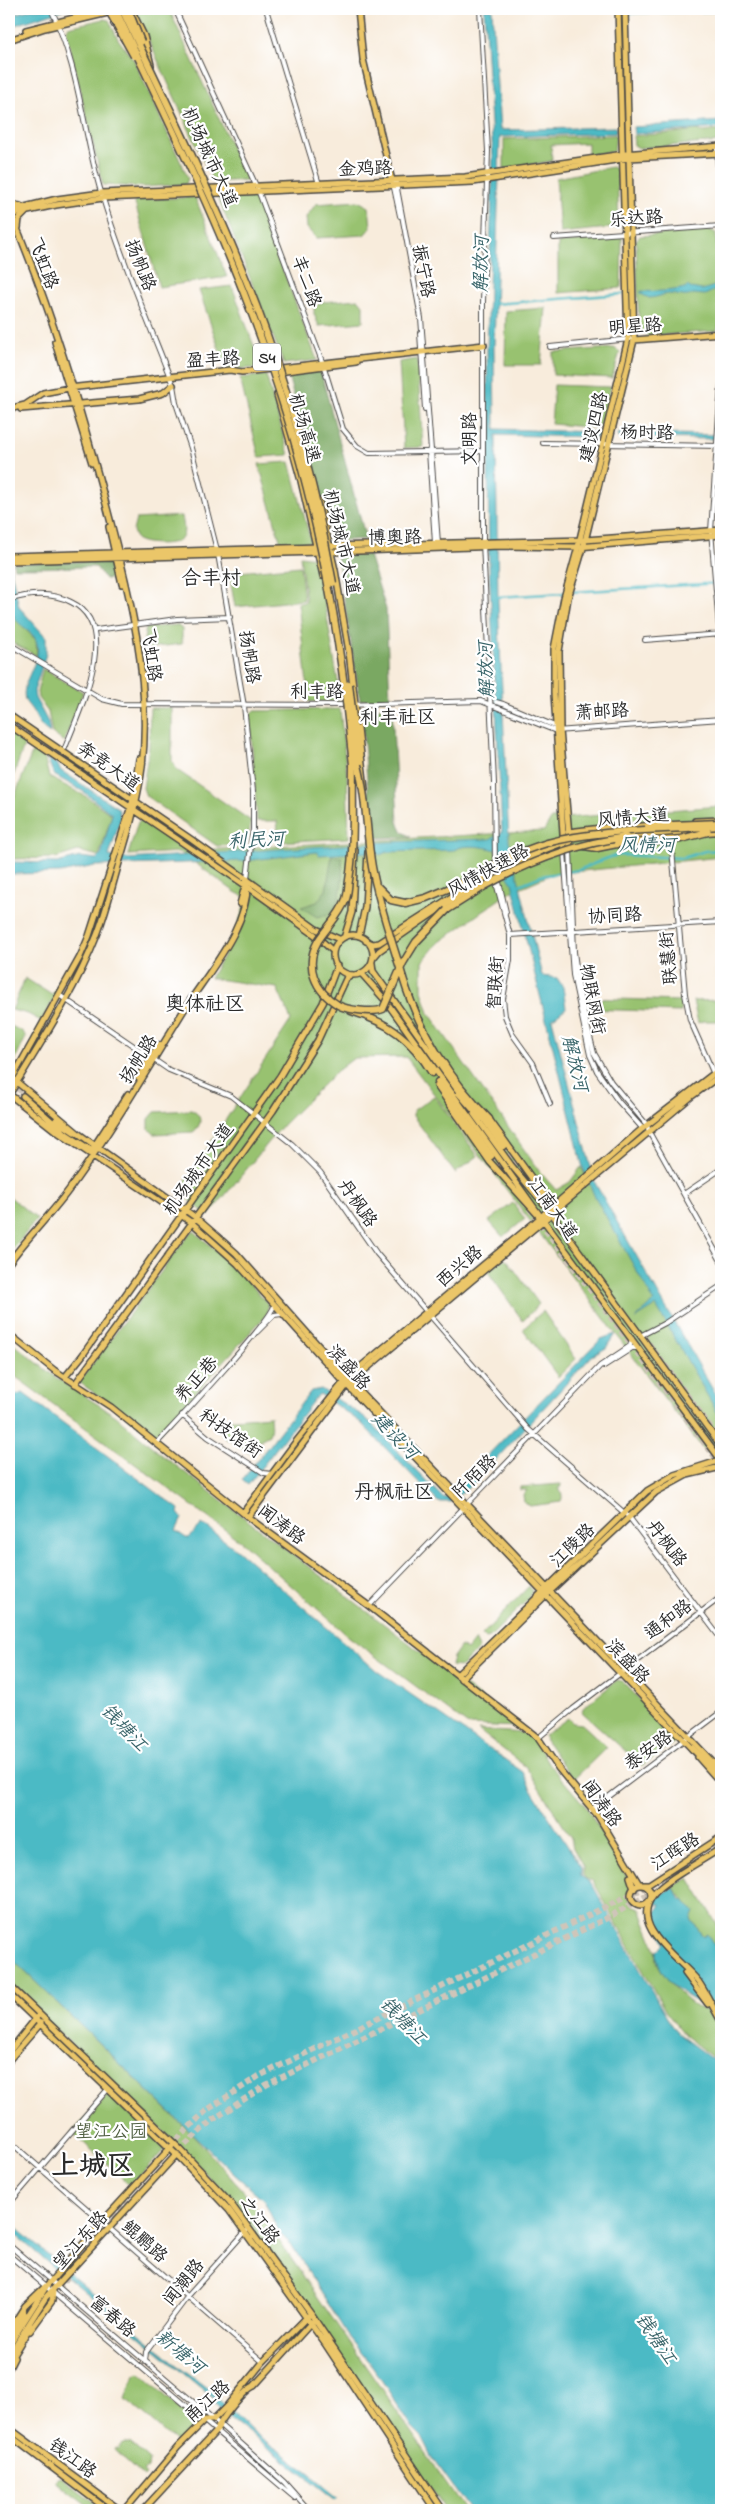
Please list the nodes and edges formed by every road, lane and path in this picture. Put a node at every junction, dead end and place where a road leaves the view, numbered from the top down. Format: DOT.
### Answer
graph roads {
  1 [pos="51,9"];
  2 [pos="128,9"];
  3 [pos="175,9"];
  4 [pos="266,9"];
  5 [pos="360,9"];
  6 [pos="480,9"];
  7 [pos="618,9"];
  8 [pos="625,9"];
  9 [pos="110,10"];
  10 [pos="58,23"];
  11 [pos="9,38"];
  12 [pos="148,67"];
  13 [pos="624,109"];
  14 [pos="719,146"];
  15 [pos="719,153"];
  16 [pos="626,156"];
  17 [pos="489,178"];
  18 [pos="395,184"];
  19 [pos="255,185"];
  20 [pos="320,185"];
  21 [pos="209,186"];
  22 [pos="196,187"];
  23 [pos="258,190"];
  24 [pos="212,192"];
  25 [pos="199,193"];
  26 [pos="102,196"];
  27 [pos="9,204"];
  28 [pos="27,208"];
  29 [pos="9,213"];
  30 [pos="11,226"];
  31 [pos="721,226"];
  32 [pos="629,232"];
  33 [pos="721,234"];
  34 [pos="19,236"];
  35 [pos="554,238"];
  36 [pos="721,332"];
  37 [pos="631,339"];
  38 [pos="484,346"];
  39 [pos="550,347"];
  40 [pos="423,352"];
  41 [pos="323,364"];
  42 [pos="281,369"];
  43 [pos="269,371"];
  44 [pos="170,375"];
  45 [pos="721,384"];
  46 [pos="173,385"];
  47 [pos="72,387"];
  48 [pos="75,405"];
  49 [pos="9,410"];
  50 [pos="543,443"];
  51 [pos="606,445"];
  52 [pos="719,447"];
  53 [pos="483,451"];
  54 [pos="430,453"];
  55 [pos="721,530"];
  56 [pos="711,533"];
  57 [pos="721,535"];
  58 [pos="437,543"];
  59 [pos="582,543"];
  60 [pos="485,545"];
  61 [pos="318,549"];
  62 [pos="331,549"];
  63 [pos="117,552"];
  64 [pos="217,552"];
  65 [pos="9,558"];
  66 [pos="118,559"];
  67 [pos="9,600"];
  68 [pos="230,617"];
  69 [pos="132,624"];
  70 [pos="96,630"];
  71 [pos="721,634"];
  72 [pos="646,640"];
  73 [pos="9,644"];
  74 [pos="721,651"];
  75 [pos="86,691"];
  76 [pos="490,703"];
  77 [pos="143,704"];
  78 [pos="344,705"];
  79 [pos="356,705"];
  80 [pos="244,706"];
  81 [pos="503,707"];
  82 [pos="9,715"];
  83 [pos="721,718"];
  84 [pos="9,725"];
  85 [pos="558,729"];
  86 [pos="65,748"];
  87 [pos="355,765"];
  88 [pos="363,786"];
  89 [pos="134,804"];
  90 [pos="721,823"];
  91 [pos="568,832"];
  92 [pos="708,832"];
  93 [pos="721,832"];
  94 [pos="671,837"];
  95 [pos="566,845"];
  96 [pos="578,845"];
  97 [pos="498,871"];
  98 [pos="113,873"];
  99 [pos="247,879"];
  100 [pos="246,885"];
  101 [pos="721,922"];
  102 [pos="679,925"];
  103 [pos="570,932"];
  104 [pos="345,935"];
  105 [pos="510,935"];
  106 [pos="359,936"];
  107 [pos="339,939"];
  108 [pos="366,941"];
  109 [pos="332,950"];
  110 [pos="373,960"];
  111 [pos="337,966"];
  112 [pos="362,974"];
  113 [pos="352,975"];
  114 [pos="59,995"];
  115 [pos="66,999"];
  116 [pos="341,1007"];
  117 [pos="424,1052"];
  118 [pos="431,1053"];
  119 [pos="153,1058"];
  120 [pos="721,1068"];
  121 [pos="713,1072"];
  122 [pos="432,1073"];
  123 [pos="721,1075"];
  124 [pos="716,1079"];
  125 [pos="15,1080"];
  126 [pos="9,1084"];
  127 [pos="438,1084"];
  128 [pos="721,1091"];
  129 [pos="9,1094"];
  130 [pos="458,1096"];
  131 [pos="449,1097"];
  132 [pos="475,1104"];
  133 [pos="550,1104"];
  134 [pos="454,1111"];
  135 [pos="254,1114"];
  136 [pos="489,1119"];
  137 [pos="265,1122"];
  138 [pos="647,1125"];
  139 [pos="488,1126"];
  140 [pos="642,1129"];
  141 [pos="649,1132"];
  142 [pos="79,1134"];
  143 [pos="503,1146"];
  144 [pos="93,1151"];
  145 [pos="721,1169"];
  146 [pos="594,1174"];
  147 [pos="684,1194"];
  148 [pos="186,1210"];
  149 [pos="550,1212"];
  150 [pos="182,1216"];
  151 [pos="542,1218"];
  152 [pos="193,1219"];
  153 [pos="9,1258"];
  154 [pos="721,1261"];
  155 [pos="9,1263"];
  156 [pos="721,1286"];
  157 [pos="274,1305"];
  158 [pos="429,1313"];
  159 [pos="282,1314"];
  160 [pos="256,1333"];
  161 [pos="9,1334"];
  162 [pos="640,1336"];
  163 [pos="632,1339"];
  164 [pos="638,1348"];
  165 [pos="600,1368"];
  166 [pos="65,1377"];
  167 [pos="347,1382"];
  168 [pos="75,1384"];
  169 [pos="329,1404"];
  170 [pos="182,1415"];
  171 [pos="534,1435"];
  172 [pos="156,1444"];
  173 [pos="721,1446"];
  174 [pos="721,1460"];
  175 [pos="721,1467"];
  176 [pos="264,1473"];
  177 [pos="272,1474"];
  178 [pos="266,1481"];
  179 [pos="465,1505"];
  180 [pos="243,1513"];
  181 [pos="627,1515"];
  182 [pos="248,1517"];
  183 [pos="549,1590"];
  184 [pos="543,1594"];
  185 [pos="721,1598"];
  186 [pos="369,1606"];
  187 [pos="702,1612"];
  188 [pos="721,1639"];
  189 [pos="622,1671"];
  190 [pos="459,1677"];
  191 [pos="721,1712"];
  192 [pos="538,1738"];
  193 [pos="686,1738"];
  194 [pos="692,1748"];
  195 [pos="721,1771"];
  196 [pos="721,1777"];
  197 [pos="721,1782"];
  198 [pos="592,1809"];
  199 [pos="721,1837"];
  200 [pos="721,1848"];
  201 [pos="642,1885"];
  202 [pos="634,1889"];
  203 [pos="649,1900"];
  204 [pos="642,1905"];
  205 [pos="658,1943"];
  206 [pos="9,1985"];
  207 [pos="9,1994"];
  208 [pos="714,2012"];
  209 [pos="39,2019"];
  210 [pos="721,2021"];
  211 [pos="721,2026"];
  212 [pos="9,2052"];
  213 [pos="9,2060"];
  214 [pos="108,2089"];
  215 [pos="9,2141"];
  216 [pos="172,2146"];
  217 [pos="181,2150"];
  218 [pos="176,2155"];
  219 [pos="40,2167"];
  220 [pos="9,2204"];
  221 [pos="102,2222"];
  222 [pos="109,2228"];
  223 [pos="246,2231"];
  224 [pos="9,2245"];
  225 [pos="9,2255"];
  226 [pos="51,2281"];
  227 [pos="46,2287"];
  228 [pos="54,2289"];
  229 [pos="188,2296"];
  230 [pos="24,2314"];
  231 [pos="308,2316"];
  232 [pos="312,2322"];
  233 [pos="30,2326"];
  234 [pos="9,2331"];
  235 [pos="9,2338"];
  236 [pos="9,2345"];
  237 [pos="147,2350"];
  238 [pos="9,2355"];
  239 [pos="137,2355"];
  240 [pos="9,2361"];
  241 [pos="145,2362"];
  242 [pos="264,2362"];
  243 [pos="9,2368"];
  244 [pos="228,2411"];
  245 [pos="205,2420"];
  246 [pos="213,2420"];
  247 [pos="218,2427"];
  248 [pos="9,2428"];
  249 [pos="9,2435"];
  250 [pos="108,2510"];
  251 [pos="120,2510"];
  252 [pos="125,2510"];
  253 [pos="143,2510"];
  254 [pos="308,2510"];
  255 [pos="436,2510"];
  256 [pos="443,2510"];
  1 -- 10 [label="street, 扬帆路"];
  2 -- 9 [label="main road"];
  2 -- 12 [label="highway, 机场高速 / S4, bridge"];
  3 -- 19 [label="street, 丰二路"];
  4 -- 20 [label="street"];
  5 -- 18 [label="main road, 振宁路"];
  6 -- 17 [label="street, 文明路"];
  7 -- 13 [label="main road, 建设四路"];
  8 -- 13 [label="main road, 建设四路"];
  9 -- 10 [label="main road"];
  9 -- 12 [label="highway, 机场高速 / S4, bridge"];
  9 -- 22 [label="main road, 机场城市大道"];
  10 -- 11 [label="main road"];
  10 -- 26 [label="street, 扬帆路"];
  12 -- 21 [label="main road, 机场城市大道"];
  12 -- 87 [label="highway, 机场高速 / S4, bridge"];
  13 -- 16 [label="main road, 建设四路"];
  14 -- 15 [label="street"];
  14 -- 16 [label="main road, 金鸡路"];
  15 -- 16 [label="main road, 金鸡路"];
  15 -- 31 [label="street"];
  16 -- 17 [label="main road, 金鸡路"];
  16 -- 32 [label="main road, 建设四路"];
  17 -- 18 [label="main road, 金鸡路"];
  17 -- 38 [label="street, 文明路"];
  18 -- 20 [label="main road, 金鸡路"];
  18 -- 40 [label="street, 振宁路"];
  19 -- 20 [label="main road, 金鸡路"];
  19 -- 21 [label="main road, 金鸡路"];
  19 -- 23 [label="street, 丰二路"];
  20 -- 23 [label="main road, 金鸡路"];
  21 -- 22 [label="main road, 金鸡路"];
  21 -- 24 [label="main road, 机场城市大道"];
  22 -- 25 [label="main road, 机场城市大道"];
  22 -- 26 [label="main road, 金鸡路"];
  23 -- 24 [label="main road, 金鸡路"];
  23 -- 41 [label="street, 丰二路"];
  24 -- 25 [label="main road, 金鸡路"];
  24 -- 42 [label="main road, 机场城市大道"];
  25 -- 26 [label="main road, 金鸡路"];
  25 -- 43 [label="main road, 机场城市大道"];
  26 -- 28 [label="main road, 金鸡路"];
  26 -- 44 [label="street, 扬帆路"];
  27 -- 28 [label="main road"];
  28 -- 29 [label="main road, 金鸡路"];
  28 -- 34 [label="main road"];
  29 -- 30 [label="main road, 飞虹路"];
  29 -- 34 [label="main road, 飞虹路"];
  30 -- 47 [label="main road, 飞虹路"];
  31 -- 32 [label="street, 乐达路"];
  31 -- 33 [label="street"];
  32 -- 35 [label="street, 乐达路"];
  32 -- 37 [label="main road, 建设四路"];
  34 -- 47 [label="main road, 飞虹路"];
  36 -- 37 [label="main road, 明星路"];
  37 -- 39 [label="street, 明星路"];
  37 -- 51 [label="main road, 建设四路"];
  38 -- 40 [label="main road, 盈丰路"];
  38 -- 53 [label="street, 文明路"];
  40 -- 41 [label="main road, 盈丰路"];
  40 -- 54 [label="street, 振宁路"];
  41 -- 42 [label="main road, 盈丰路"];
  41 -- 54 [label="street, 丰二路"];
  42 -- 43 [label="main road, 盈丰路"];
  42 -- 62 [label="main road, 机场城市大道"];
  43 -- 44 [label="main road, 盈丰路"];
  43 -- 61 [label="main road, 机场城市大道"];
  44 -- 46 [label="street, 扬帆路"];
  44 -- 47 [label="main road, 盈丰路"];
  45 -- 52 [label="street"];
  46 -- 48 [label="main road, 盈丰路"];
  46 -- 64 [label="street, 扬帆路"];
  47 -- 48 [label="main road, 飞虹路"];
  47 -- 49 [label="main road, 盈丰路"];
  48 -- 49 [label="main road, 盈丰路"];
  48 -- 63 [label="main road, 飞虹路"];
  50 -- 51 [label="street, 杨时路"];
  51 -- 52 [label="street, 杨时路"];
  51 -- 59 [label="main road, 建设四路"];
  52 -- 56 [label="street"];
  53 -- 54 [label="street, 丰二路"];
  53 -- 60 [label="street, 文明路"];
  54 -- 58 [label="street, 振宁路"];
  55 -- 56 [label="main road, 博奥路"];
  56 -- 57 [label="main road, 博奥路"];
  56 -- 59 [label="main road, 博奥路"];
  56 -- 71 [label="street"];
  58 -- 60 [label="main road, 博奥路"];
  58 -- 62 [label="main road, 博奥路"];
  59 -- 60 [label="main road, 博奥路"];
  59 -- 85 [label="main road, 建设四路"];
  60 -- 62 [label="main road, 博奥路"];
  60 -- 76 [label="street, 文明路"];
  61 -- 62 [label="main road, 博奥路"];
  61 -- 64 [label="main road, 博奥路"];
  61 -- 78 [label="main road, 机场城市大道"];
  62 -- 79 [label="main road, 机场城市大道"];
  63 -- 64 [label="main road, 博奥路"];
  63 -- 65 [label="main road, 博奥路"];
  63 -- 66 [label="main road, 飞虹路"];
  64 -- 66 [label="main road, 博奥路"];
  64 -- 68 [label="street, 扬帆路"];
  65 -- 66 [label="main road, 博奥路"];
  66 -- 69 [label="main road, 飞虹路"];
  67 -- 70 [label="street"];
  68 -- 69 [label="street"];
  68 -- 80 [label="street, 扬帆路"];
  69 -- 70 [label="street"];
  69 -- 77 [label="main road, 飞虹路"];
  70 -- 75 [label="street"];
  71 -- 72 [label="street"];
  71 -- 74 [label="street"];
  73 -- 75 [label="street, 利丰路"];
  75 -- 77 [label="street, 利丰路"];
  75 -- 86 [label="street"];
  76 -- 79 [label="street, 利丰路"];
  76 -- 81 [label="street"];
  76 -- 81 [label="street, 萧邮路, bridge"];
  76 -- 97 [label="street, 文明路"];
  77 -- 80 [label="street, 利丰路"];
  77 -- 89 [label="main road, 飞虹路"];
  78 -- 79 [label="street, 利丰路"];
  78 -- 80 [label="street, 利丰路"];
  78 -- 104 [label="main road, 机场城市大道, bridge"];
  79 -- 106 [label="main road, 机场城市大道, bridge"];
  80 -- 99 [label="street, 扬帆路"];
  81 -- 85 [label="street, 萧邮路"];
  82 -- 89 [label="main road, 奔竞大道"];
  83 -- 85 [label="street, 萧邮路"];
  83 -- 85 [label="street, 萧邮路"];
  84 -- 89 [label="main road, 奔竞大道"];
  85 -- 91 [label="main road, 建设四路"];
  85 -- 95 [label="main road, 建设四路"];
  87 -- 88 [label="highway, bridge"];
  87 -- 116 [label="highway, bridge"];
  88 -- 90 [label="highway, 风情快速路, bridge"];
  88 -- 132 [label="highway, bridge"];
  89 -- 98 [label="main road, 飞虹路"];
  89 -- 99 [label="main road, 奔竞大道"];
  89 -- 100 [label="main road, 奔竞大道"];
  90 -- 91 [label="main road"];
  90 -- 95 [label="main road, 风情大道"];
  90 -- 95 [label="highway, bridge"];
  91 -- 95 [label="main road, 建设四路"];
  92 -- 93 [label="highway, 风情快速路"];
  92 -- 96 [label="highway, bridge"];
  92 -- 116 [label="highway, 风情快速路, bridge"];
  93 -- 94 [label="main road, 风情大道"];
  94 -- 96 [label="main road, 风情大道"];
  94 -- 102 [label="street, 联慧街"];
  95 -- 96 [label="main road, 风情大道"];
  95 -- 97 [label="main road, 风情大道"];
  95 -- 103 [label="street, 物联网街"];
  97 -- 105 [label="street, 智联街"];
  97 -- 108 [label="main road, 风情大道"];
  97 -- 110 [label="main road, 风情大道"];
  98 -- 114 [label="main road, 飞虹路"];
  98 -- 115 [label="main road, 飞虹路"];
  99 -- 100 [label="main road"];
  99 -- 107 [label="main road"];
  100 -- 109 [label="main road"];
  100 -- 119 [label="main road, 扬帆路"];
  101 -- 102 [label="street, 协同路"];
  102 -- 103 [label="street, 协同路"];
  102 -- 121 [label="street, 联慧街"];
  103 -- 105 [label="street, 协同路"];
  103 -- 138 [label="street, 物联网街"];
  103 -- 140 [label="street, 物联网街"];
  104 -- 106 [label="main road"];
  104 -- 107 [label="main road"];
  105 -- 133 [label="street, 智联街"];
  106 -- 108 [label="main road"];
  107 -- 109 [label="main road"];
  108 -- 110 [label="main road"];
  109 -- 111 [label="main road"];
  110 -- 112 [label="main road"];
  110 -- 118 [label="main road, 江南大道"];
  111 -- 113 [label="main road"];
  111 -- 135 [label="main road, 机场城市大道"];
  112 -- 113 [label="main road"];
  112 -- 117 [label="main road, 江南大道"];
  113 -- 137 [label="main road, 机场城市大道"];
  114 -- 115 [label="street, 丹枫路"];
  114 -- 125 [label="main road, 飞虹路"];
  115 -- 119 [label="street, 丹枫路"];
  115 -- 125 [label="main road, 飞虹路"];
  116 -- 122 [label="highway, bridge"];
  117 -- 118 [label="main road"];
  117 -- 130 [label="main road, 江南大道"];
  118 -- 130 [label="main road, 江南大道"];
  119 -- 135 [label="street, 丹枫路"];
  119 -- 144 [label="main road, 扬帆路"];
  120 -- 121 [label="main road, 西兴路"];
  121 -- 138 [label="main road, 西兴路"];
  123 -- 124 [label="main road, 西兴路"];
  124 -- 128 [label="street"];
  124 -- 141 [label="main road, 西兴路"];
  125 -- 126 [label="main road, 飞虹路"];
  125 -- 129 [label="main road, 飞虹路"];
  125 -- 142 [label="main road, 滨盛路"];
  127 -- 131 [label="highway"];
  127 -- 134 [label="main road"];
  129 -- 144 [label="main road, 滨盛路"];
  130 -- 131 [label="highway"];
  130 -- 139 [label="highway"];
  130 -- 149 [label="main road, 江南大道"];
  130 -- 151 [label="main road, 江南大道"];
  131 -- 134 [label="highway"];
  132 -- 136 [label="highway"];
  132 -- 139 [label="highway"];
  134 -- 151 [label="main road"];
  135 -- 137 [label="street, 丹枫路"];
  135 -- 148 [label="main road, 机场城市大道"];
  136 -- 149 [label="main road"];
  137 -- 152 [label="main road, 机场城市大道"];
  137 -- 158 [label="street, 丹枫路"];
  138 -- 140 [label="main road, 西兴路"];
  138 -- 141 [label="street, 物联网街"];
  139 -- 143 [label="highway"];
  140 -- 141 [label="street, 物联网街"];
  140 -- 146 [label="main road, 西兴路"];
  141 -- 146 [label="main road, 西兴路"];
  141 -- 147 [label="street, 物联网街"];
  142 -- 144 [label="main road, 滨盛路"];
  142 -- 144 [label="main road"];
  144 -- 148 [label="main road, 滨盛路"];
  144 -- 150 [label="main road, 滨盛路"];
  144 -- 153 [label="main road"];
  144 -- 155 [label="main road, 扬帆路"];
  145 -- 147 [label="street"];
  146 -- 149 [label="main road, 西兴路"];
  147 -- 154 [label="street, 物联网街"];
  148 -- 150 [label="main road, 机场城市大道"];
  148 -- 152 [label="main road, 滨盛路"];
  149 -- 151 [label="main road, 西兴路"];
  149 -- 162 [label="main road, 江南大道"];
  150 -- 152 [label="main road, 滨盛路"];
  150 -- 166 [label="main road, 机场城市大道"];
  151 -- 158 [label="main road, 西兴路"];
  151 -- 163 [label="main road, 江南大道"];
  152 -- 157 [label="main road, 滨盛路"];
  152 -- 167 [label="main road, 滨盛路"];
  152 -- 168 [label="main road, 机场城市大道"];
  156 -- 162 [label="street"];
  157 -- 159 [label="main road, 滨盛路"];
  157 -- 160 [label="street, 养正巷"];
  158 -- 167 [label="main road, 西兴路"];
  158 -- 171 [label="street, 丹枫路"];
  159 -- 160 [label="street, 养正巷"];
  159 -- 167 [label="main road, 滨盛路"];
  160 -- 170 [label="street, 养正巷"];
  161 -- 166 [label="main road, 闻涛路"];
  162 -- 173 [label="main road, 江南大道"];
  163 -- 164 [label="main road, 江南大道"];
  163 -- 165 [label="street, 阡陌路"];
  164 -- 165 [label="street, 阡陌路"];
  164 -- 174 [label="main road, 江南大道"];
  165 -- 171 [label="street, 阡陌路"];
  166 -- 168 [label="main road, 闻涛路"];
  167 -- 169 [label="main road, 西兴路"];
  167 -- 179 [label="main road, 滨盛路"];
  168 -- 172 [label="main road, 闻涛路"];
  169 -- 177 [label="main road, 西兴路"];
  169 -- 182 [label="main road, 西兴路"];
  170 -- 172 [label="street, 养正巷"];
  170 -- 176 [label="street, 科技馆街"];
  171 -- 179 [label="street, 阡陌路"];
  171 -- 181 [label="street, 丹枫路"];
  172 -- 180 [label="main road, 闻涛路"];
  174 -- 181 [label="main road, 江陵路"];
  175 -- 181 [label="main road, 江陵路"];
  176 -- 177 [label="street"];
  176 -- 178 [label="street"];
  177 -- 178 [label="main road, 西兴路"];
  178 -- 180 [label="main road, 西兴路"];
  179 -- 183 [label="main road, 滨盛路"];
  179 -- 184 [label="main road, 滨盛路"];
  179 -- 186 [label="street, 阡陌路"];
  180 -- 182 [label="main road, 闻涛路"];
  181 -- 183 [label="main road, 江陵路"];
  181 -- 187 [label="street, 丹枫路"];
  182 -- 186 [label="main road, 闻涛路"];
  183 -- 184 [label="main road, 江陵路"];
  183 -- 189 [label="main road, 滨盛路"];
  184 -- 189 [label="main road, 滨盛路"];
  184 -- 190 [label="main road, 江陵路"];
  185 -- 187 [label="street, 通和路"];
  186 -- 190 [label="main road, 闻涛路"];
  187 -- 188 [label="street, 丹枫路"];
  187 -- 189 [label="street, 通和路"];
  189 -- 192 [label="street, 通和路"];
  189 -- 193 [label="main road, 滨盛路"];
  190 -- 192 [label="main road, 闻涛路"];
  191 -- 193 [label="street, 泰安路"];
  192 -- 198 [label="main road, 闻涛路"];
  193 -- 194 [label="main road, 滨盛路"];
  193 -- 195 [label="main road, 滨盛路"];
  193 -- 198 [label="street, 泰安路"];
  194 -- 196 [label="highway"];
  194 -- 197 [label="main road, 滨盛路"];
  198 -- 201 [label="main road, 闻涛路"];
  198 -- 202 [label="main road, 闻涛路"];
  199 -- 201 [label="main road, 江晖路"];
  200 -- 203 [label="main road, 江晖路"];
  201 -- 202 [label="main road"];
  201 -- 203 [label="main road, 闻涛路"];
  202 -- 204 [label="main road, 闻涛路"];
  203 -- 204 [label="main road"];
  203 -- 205 [label="main road, 闻涛路"];
  204 -- 205 [label="main road, 闻涛路"];
  205 -- 208 [label="main road, 闻涛路"];
  206 -- 209 [label="main road, 之江路"];
  207 -- 209 [label="main road, 之江路"];
  208 -- 210 [label="main road, 闻涛路"];
  208 -- 211 [label="main road, 闻涛路"];
  209 -- 212 [label="main road"];
  209 -- 213 [label="main road"];
  209 -- 214 [label="main road, 之江路"];
  209 -- 216 [label="main road, 之江路"];
  214 -- 216 [label="main road, 之江路"];
  214 -- 219 [label="street"];
  215 -- 219 [label="street, 鲲鹏路"];
  216 -- 217 [label="main road, 之江路"];
  216 -- 218 [label="main road, 之江路"];
  216 -- 221 [label="main road, 望江东路"];
  217 -- 218 [label="main road, 望江东路"];
  217 -- 231 [label="main road, 之江路"];
  218 -- 222 [label="main road, 望江东路"];
  218 -- 223 [label="main road, 之江路"];
  219 -- 220 [label="street"];
  219 -- 221 [label="street, 鲲鹏路"];
  221 -- 222 [label="street, 鲲鹏路"];
  221 -- 226 [label="main road, 望江东路"];
  222 -- 228 [label="main road, 望江东路"];
  222 -- 229 [label="street, 鲲鹏路"];
  223 -- 229 [label="street, 闻潮路"];
  223 -- 231 [label="main road, 之江路"];
  224 -- 226 [label="street, 富春路"];
  225 -- 227 [label="street, 富春路"];
  226 -- 227 [label="main road, 望江东路"];
  226 -- 228 [label="street, 富春路"];
  227 -- 228 [label="street, 富春路"];
  227 -- 234 [label="main road"];
  227 -- 236 [label="main road, 望江东路"];
  228 -- 238 [label="main road, 望江东路"];
  228 -- 239 [label="street, 富春路"];
  228 -- 243 [label="main road"];
  228 -- 245 [label="street, 富春路"];
  229 -- 237 [label="street, 闻潮路"];
  229 -- 242 [label="street, 鲲鹏路"];
  230 -- 235 [label="highway"];
  231 -- 232 [label="main road, 之江路"];
  231 -- 242 [label="main road, 甬江路"];
  232 -- 244 [label="main road, 甬江路"];
  232 -- 255 [label="main road, 之江路"];
  232 -- 256 [label="main road, 之江路"];
  233 -- 240 [label="highway"];
  237 -- 239 [label="street"];
  237 -- 241 [label="street, 闻潮路"];
  239 -- 241 [label="street, 富春路"];
  241 -- 246 [label="street, 富春路"];
  242 -- 244 [label="main road, 甬江路"];
  244 -- 246 [label="main road, 甬江路"];
  244 -- 247 [label="main road, 甬江路"];
  245 -- 246 [label="main road, 甬江路"];
  245 -- 247 [label="street, 富春路"];
  245 -- 252 [label="main road, 甬江路"];
  246 -- 247 [label="street, 富春路"];
  247 -- 253 [label="main road, 甬江路"];
  247 -- 254 [label="street, 富春路"];
  248 -- 251 [label="main road, 钱江路"];
  249 -- 250 [label="main road, 钱江路"];
}
